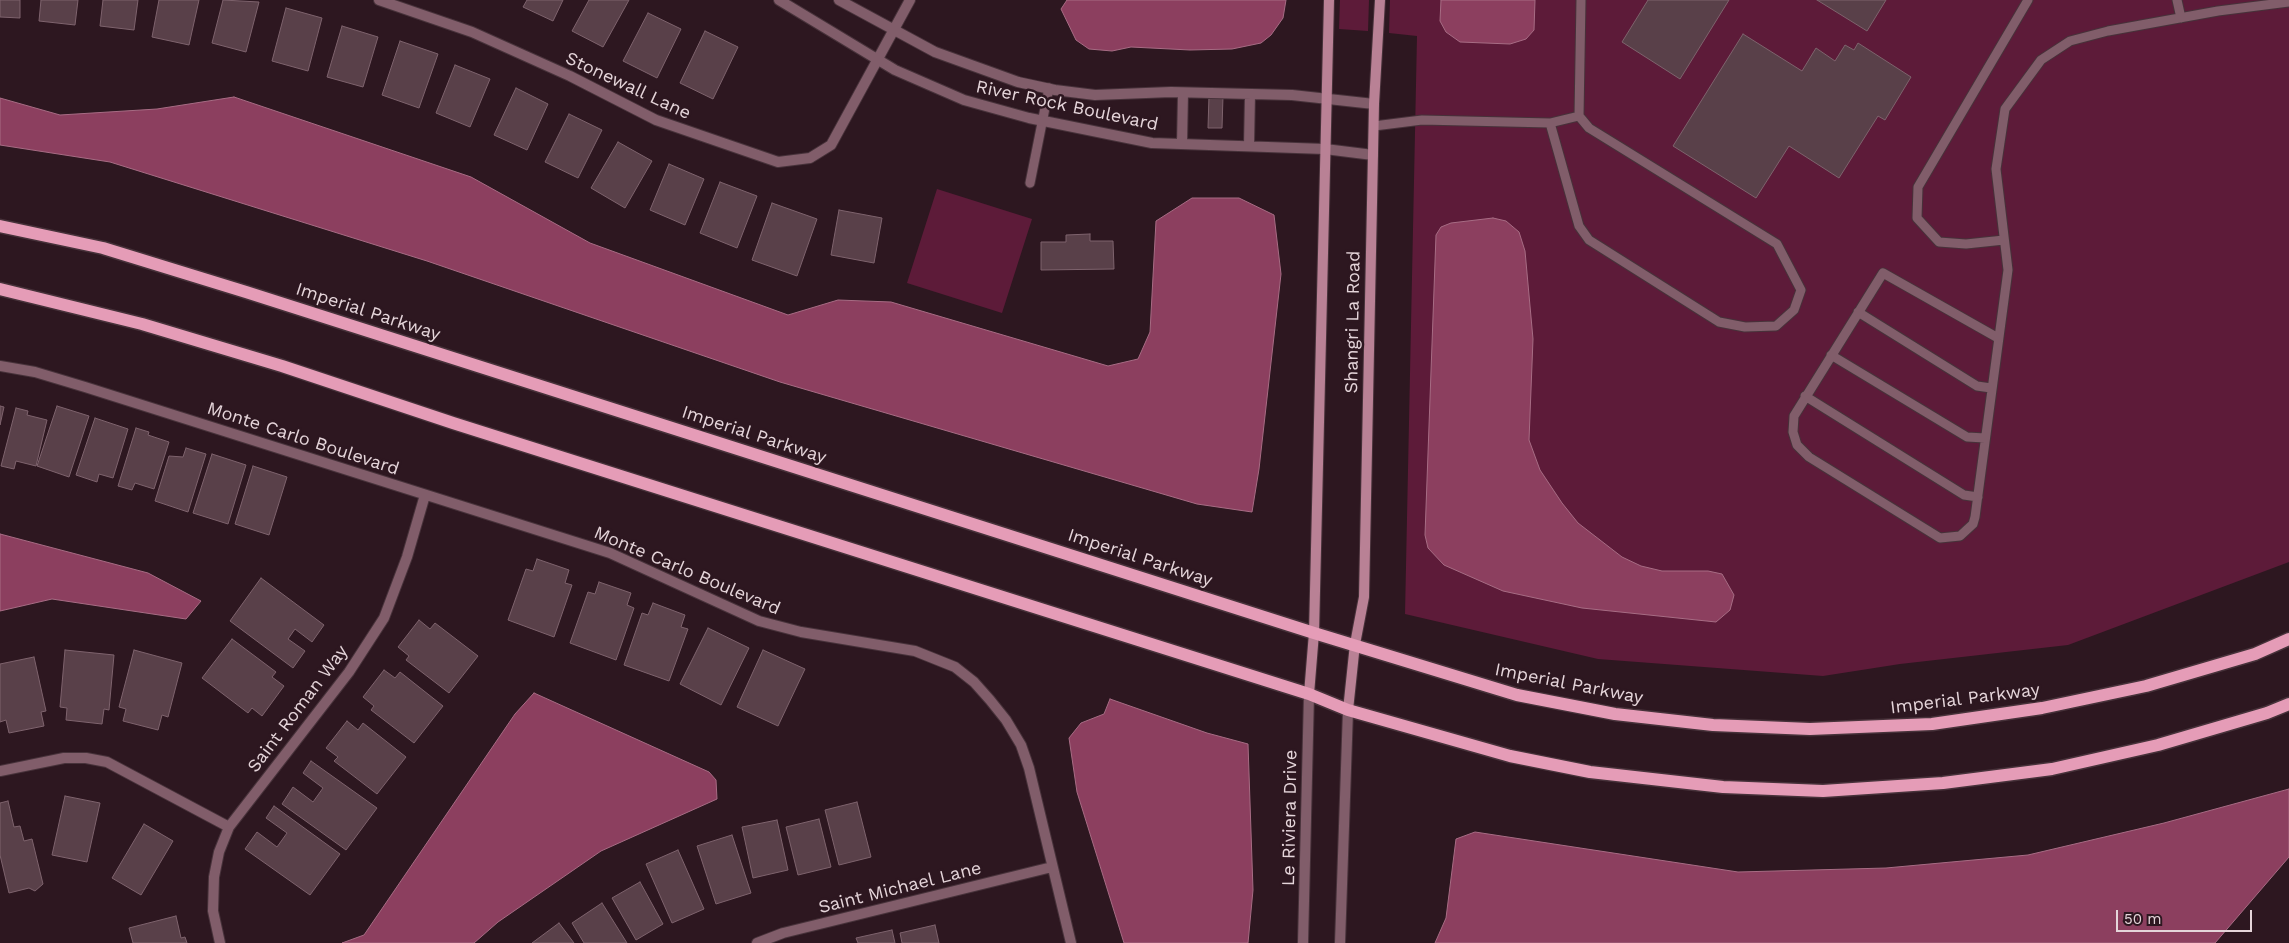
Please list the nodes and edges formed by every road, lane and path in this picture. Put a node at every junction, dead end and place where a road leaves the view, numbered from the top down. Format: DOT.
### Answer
graph roads {
  1 [pos="379,0"];
  2 [pos="779,0"];
  3 [pos="839,0"];
  4 [pos="910,0"];
  5 [pos="1329,0"];
  6 [pos="1380,0"];
  7 [pos="1581,0"];
  8 [pos="2028,0"];
  9 [pos="2177,0"];
  10 [pos="2289,2"];
  11 [pos="2181,18"];
  12 [pos="895,30"];
  13 [pos="879,60"];
  14 [pos="1049,88"];
  15 [pos="1183,93"];
  16 [pos="1250,94"];
  17 [pos="1326,97"];
  18 [pos="1374,104"];
  19 [pos="1579,116"];
  20 [pos="1043,121"];
  21 [pos="1550,123"];
  22 [pos="1374,126"];
  23 [pos="1182,144"];
  24 [pos="1249,145"];
  25 [pos="1325,149"];
  26 [pos="1373,155"];
  27 [pos="1030,183"];
  28 [pos="0,226"];
  29 [pos="2004,240"];
  30 [pos="0,289"];
  31 [pos="1858,312"];
  32 [pos="1998,338"];
  33 [pos="1831,355"];
  34 [pos="0,366"];
  35 [pos="1991,388"];
  36 [pos="1805,396"];
  37 [pos="1985,438"];
  38 [pos="425,495"];
  39 [pos="1978,497"];
  40 [pos="1314,633"];
  41 [pos="2289,639"];
  42 [pos="1355,644"];
  43 [pos="1309,694"];
  44 [pos="2289,704"];
  45 [pos="1348,710"];
  46 [pos="0,771"];
  47 [pos="229,828"];
  48 [pos="1052,867"];
  49 [pos="220,943"];
  50 [pos="757,943"];
  51 [pos="1071,943"];
  52 [pos="1303,943"];
  53 [pos="1340,943"];
  1 -- 13 [label="street, Stonewall Lane"];
  2 -- 13 [label="street, River Rock Boulevard"];
  3 -- 12 [label="street, River Rock Boulevard"];
  4 -- 12 [label="street, Stonewall Lane"];
  5 -- 17 [label="street, Shangri La Road"];
  6 -- 18 [label="street, Shangri La Road"];
  7 -- 19 [label="lane"];
  8 -- 29 [label="lane"];
  9 -- 11 [label="lane"];
  10 -- 11 [label="lane"];
  11 -- 29 [label="lane"];
  12 -- 13 [label="street, Stonewall Lane"];
  12 -- 14 [label="street, River Rock Boulevard"];
  13 -- 20 [label="street, River Rock Boulevard"];
  14 -- 15 [label="street, River Rock Boulevard"];
  14 -- 20 [label="lane"];
  15 -- 16 [label="street, River Rock Boulevard"];
  15 -- 23 [label="street"];
  16 -- 17 [label="street, River Rock Boulevard"];
  16 -- 24 [label="street"];
  17 -- 18 [label="street, River Rock Boulevard"];
  17 -- 25 [label="street, Shangri La Road"];
  18 -- 22 [label="street, Shangri La Road"];
  19 -- 21 [label="lane"];
  19 -- 21 [label="lane"];
  20 -- 23 [label="street, River Rock Boulevard"];
  20 -- 27 [label="lane"];
  21 -- 22 [label="lane"];
  22 -- 26 [label="street, Shangri La Road"];
  23 -- 24 [label="street, River Rock Boulevard"];
  24 -- 25 [label="street, River Rock Boulevard"];
  25 -- 26 [label="street, River Rock Boulevard"];
  25 -- 40 [label="street, Shangri La Road"];
  26 -- 42 [label="street, Shangri La Road"];
  28 -- 40 [label="main road, Imperial Parkway"];
  29 -- 32 [label="lane"];
  30 -- 43 [label="main road"];
  31 -- 32 [label="lane"];
  31 -- 33 [label="lane"];
  31 -- 35 [label="lane"];
  32 -- 35 [label="lane"];
  33 -- 36 [label="lane"];
  33 -- 37 [label="lane"];
  34 -- 38 [label="street, Monte Carlo Boulevard"];
  35 -- 37 [label="lane"];
  36 -- 39 [label="lane"];
  36 -- 39 [label="lane"];
  37 -- 39 [label="lane"];
  38 -- 47 [label="street, Saint Roman Way"];
  38 -- 48 [label="street, Monte Carlo Boulevard"];
  40 -- 42 [label="main road, Imperial Parkway"];
  40 -- 43 [label="street, Shangri La Road"];
  41 -- 42 [label="main road, Imperial Parkway"];
  42 -- 45 [label="street, Shangri La Road"];
  43 -- 45 [label="main road"];
  43 -- 52 [label="street, Le Riviera Drive"];
  44 -- 45 [label="main road"];
  45 -- 53 [label="street"];
  46 -- 47 [label="street"];
  47 -- 49 [label="street, Saint Roman Way"];
  48 -- 50 [label="street, Saint Michael Lane"];
  48 -- 51 [label="street, Monte Carlo Boulevard"];
}
